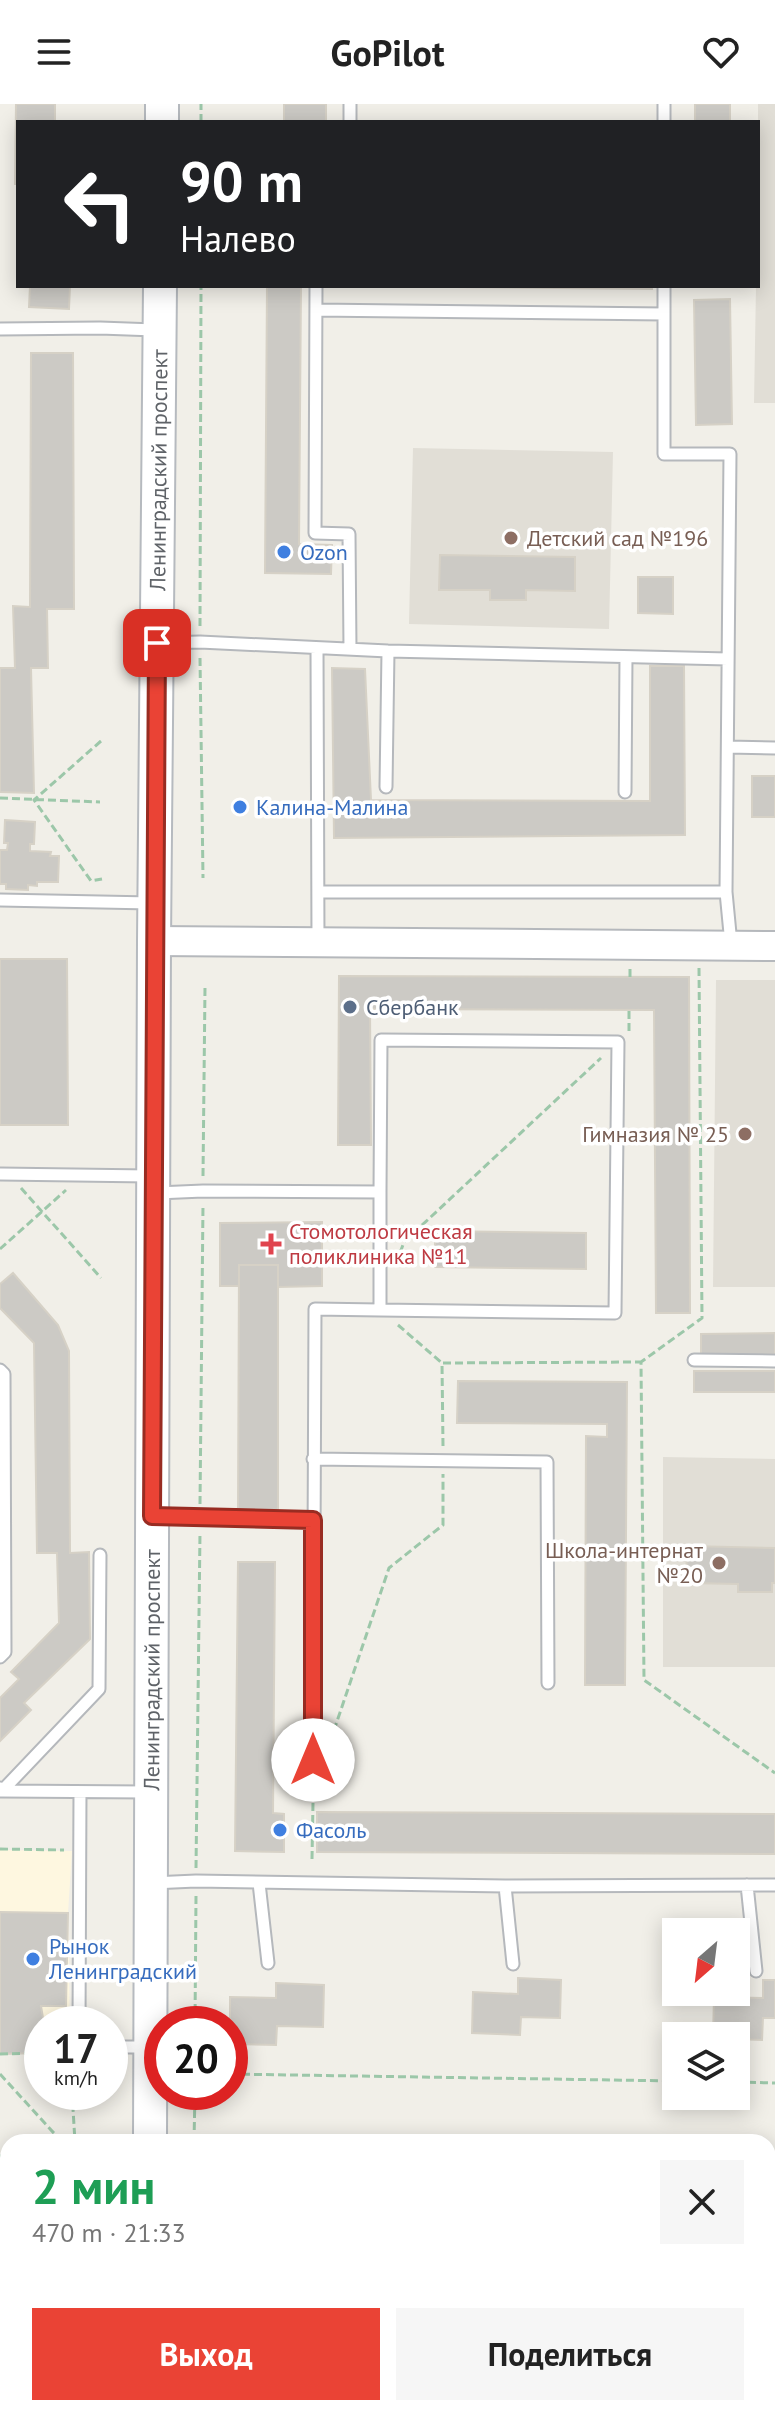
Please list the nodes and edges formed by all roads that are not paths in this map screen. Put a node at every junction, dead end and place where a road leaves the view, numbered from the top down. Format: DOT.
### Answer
graph roads {
  1 [pos="160,288"];
  2 [pos="316,288"];
  3 [pos="664,288"];
  4 [pos="316,310"];
  5 [pos="664,314"];
  6 [pos="0,329"];
  7 [pos="160,330"];
  8 [pos="157,643"];
  9 [pos="317,648"];
  10 [pos="350,649"];
  11 [pos="388,651"];
  12 [pos="626,657"];
  13 [pos="728,659"];
  14 [pos="728,747"];
  15 [pos="775,748"];
  16 [pos="386,787"];
  17 [pos="625,792"];
  18 [pos="318,892"];
  19 [pos="726,892"];
  20 [pos="0,900"];
  21 [pos="154,903"];
  22 [pos="154,941"];
  23 [pos="318,942"];
  24 [pos="731,945"];
  25 [pos="775,946"];
  26 [pos="4,1174"];
  27 [pos="153,1185"];
  28 [pos="380,1192"];
  29 [pos="380,1310"];
  30 [pos="694,1360"];
  31 [pos="775,1361"];
  32 [pos="0,1370"];
  33 [pos="313,1459"];
  34 [pos="152,1516"];
  35 [pos="313,1520"];
  36 [pos="100,1555"];
  37 [pos="0,1657"];
  38 [pos="548,1683"];
  39 [pos="1,1790"];
  40 [pos="313,1790"];
  41 [pos="80,1792"];
  42 [pos="151,1792"];
  43 [pos="151,1883"];
  44 [pos="259,1883"];
  45 [pos="747,1885"];
  46 [pos="775,1885"];
  47 [pos="505,1886"];
  48 [pos="268,1963"];
  49 [pos="513,1964"];
  50 [pos="756,1971"];
  51 [pos="79,2006"];
  52 [pos="150,2006"];
  53 [pos="150,2110"];
  54 [pos="150,2134"];
  1 -- 7 [label="main road, Ленинградский проспект"];
  2 -- 4 [label="lane"];
  3 -- 5 [label="lane"];
  4 -- 5 [label="lane"];
  4 -- 10 [label="lane"];
  5 -- 13 [label="lane"];
  6 -- 7 [label="lane"];
  7 -- 8 [label="main road, Ленинградский проспект"];
  8 -- 9 [label="lane"];
  8 -- 21 [label="main road, Ленинградский проспект"];
  9 -- 10 [label="lane"];
  9 -- 18 [label="lane"];
  10 -- 11 [label="lane"];
  11 -- 12 [label="lane"];
  11 -- 16 [label="lane"];
  12 -- 13 [label="lane"];
  12 -- 17 [label="lane"];
  13 -- 14 [label="lane"];
  14 -- 15 [label="lane"];
  14 -- 19 [label="lane"];
  18 -- 19 [label="lane"];
  18 -- 23 [label="lane"];
  19 -- 24 [label="lane"];
  20 -- 21 [label="lane"];
  21 -- 22 [label="main road, Ленинградский проспект"];
  22 -- 23 [label="street"];
  22 -- 27 [label="main road, Ленинградский проспект"];
  23 -- 24 [label="street"];
  24 -- 25 [label="street"];
  26 -- 27 [label="lane"];
  27 -- 28 [label="lane"];
  27 -- 34 [label="main road, Ленинградский проспект"];
  28 -- 29 [label="lane"];
  28 -- 29 [label="lane"];
  29 -- 33 [label="lane"];
  30 -- 31 [label="lane"];
  32 -- 37 [label="lane"];
  33 -- 35 [label="lane"];
  33 -- 38 [label="lane"];
  34 -- 35 [label="lane"];
  34 -- 42 [label="main road, Ленинградский проспект"];
  35 -- 40 [label="lane"];
  36 -- 39 [label="lane"];
  39 -- 41 [label="lane"];
  41 -- 42 [label="lane"];
  41 -- 51 [label="lane"];
  42 -- 43 [label="main road, Ленинградский проспект"];
  43 -- 44 [label="lane"];
  43 -- 52 [label="main road, Ленинградский проспект"];
  44 -- 47 [label="lane"];
  44 -- 48 [label="lane"];
  45 -- 46 [label="lane"];
  45 -- 47 [label="lane"];
  45 -- 50 [label="lane"];
  47 -- 49 [label="lane"];
  53 -- 54 [label="main road, Ленинградский проспект"];
}
